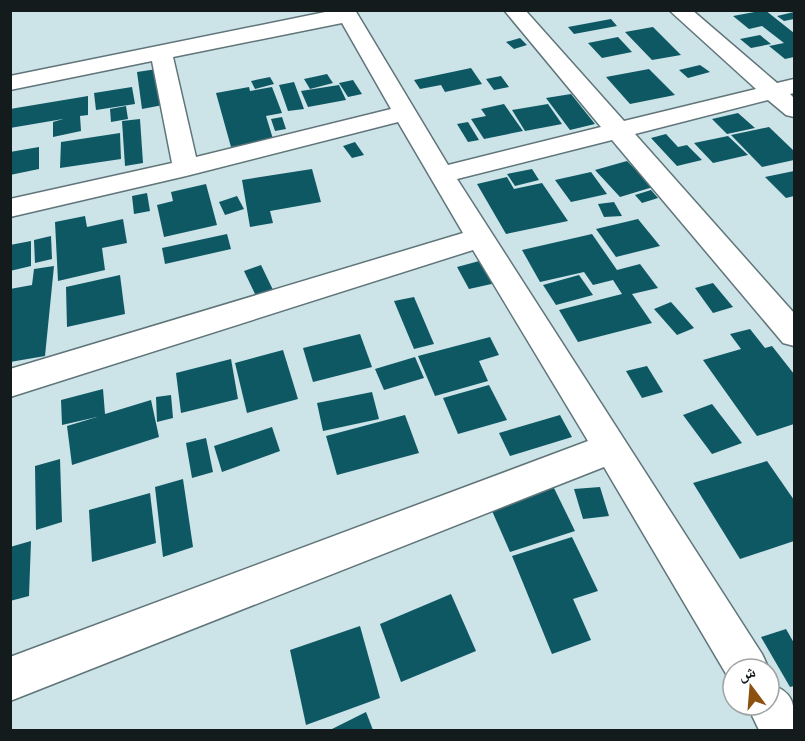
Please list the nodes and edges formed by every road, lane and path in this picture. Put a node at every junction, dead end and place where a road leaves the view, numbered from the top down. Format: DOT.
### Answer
graph roads {
  1 [pos="514,10"];
  2 [pos="679,10"];
  3 [pos="346,13"];
  4 [pos="160,52"];
  5 [pos="10,83"];
  6 [pos="784,88"];
  7 [pos="795,110"];
  8 [pos="404,113"];
  9 [pos="618,130"];
  10 [pos="186,168"];
  11 [pos="441,175"];
  12 [pos="10,208"];
  13 [pos="480,238"];
  14 [pos="795,334"];
  15 [pos="10,384"];
  16 [pos="612,448"];
  17 [pos="740,657"];
  18 [pos="10,679"];
  19 [pos="776,717"];
  20 [pos="784,730"];
  1 -- 9 [label="street"];
  2 -- 6 [label="street"];
  3 -- 4 [label="street"];
  3 -- 8 [label="street"];
  4 -- 5 [label="street"];
  4 -- 10 [label="street"];
  6 -- 7 [label="street"];
  6 -- 9 [label="street"];
  8 -- 10 [label="street"];
  8 -- 11 [label="street"];
  9 -- 11 [label="street"];
  9 -- 14 [label="street"];
  10 -- 12 [label="street"];
  11 -- 13 [label="street"];
  13 -- 15 [label="street"];
  13 -- 16 [label="street"];
  16 -- 17 [label="street"];
  16 -- 18 [label="street"];
  19 -- 20 [label="street"];
}
